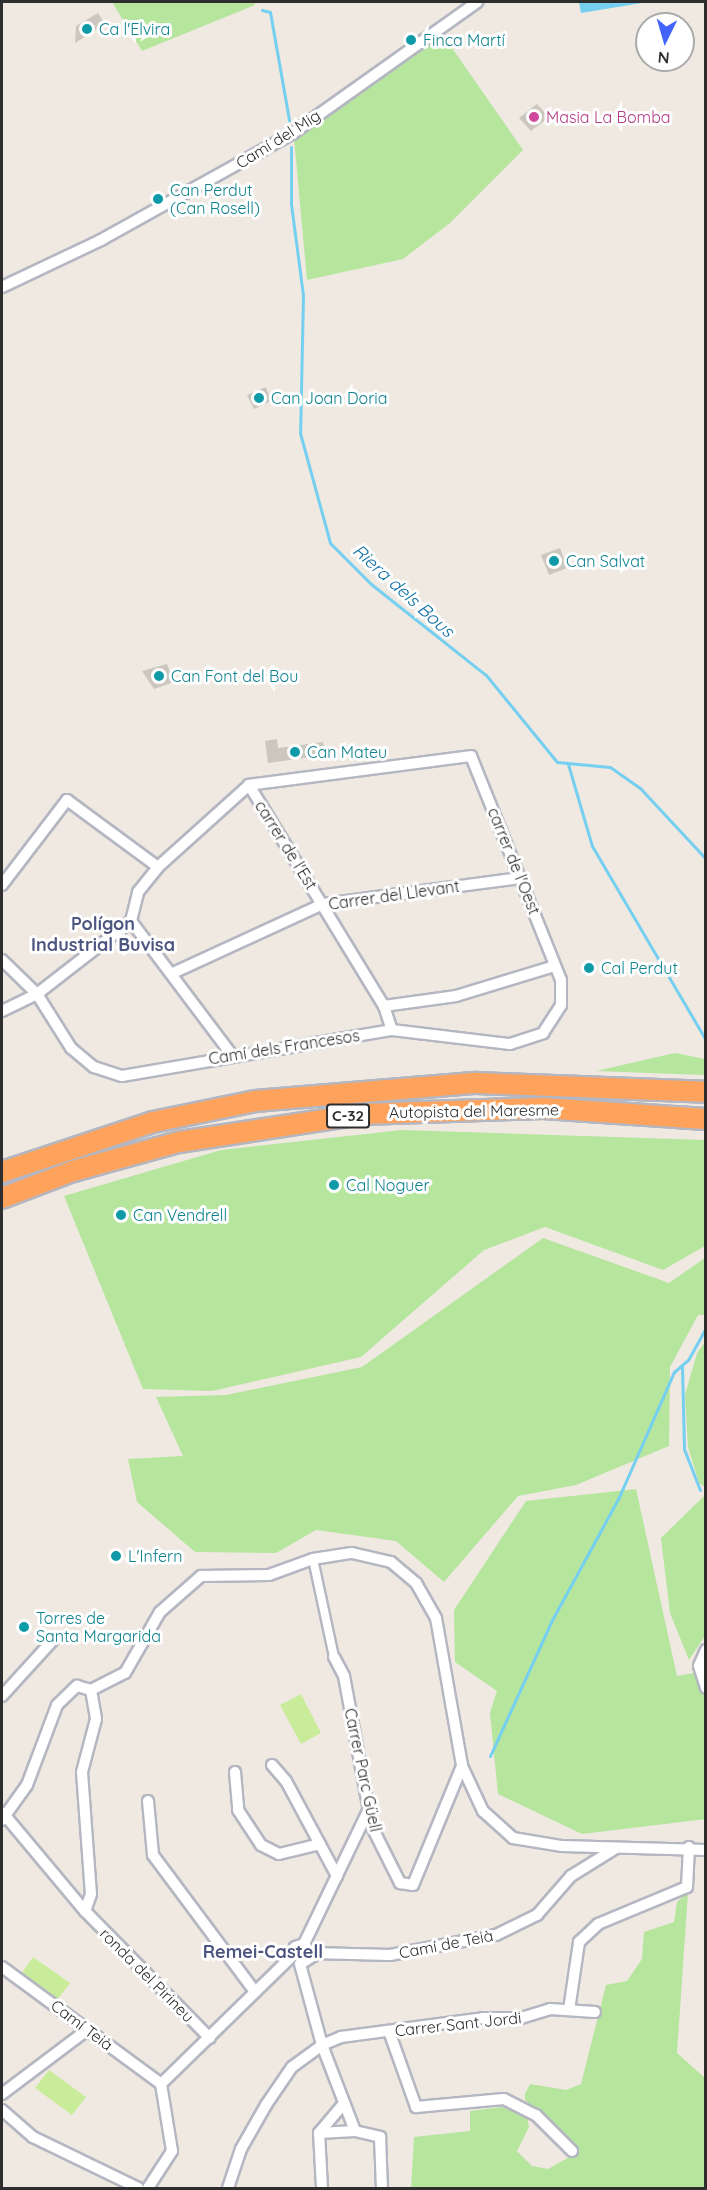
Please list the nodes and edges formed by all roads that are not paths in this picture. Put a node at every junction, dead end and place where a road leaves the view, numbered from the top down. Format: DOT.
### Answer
graph roads {
  1 [pos="477,2"];
  2 [pos="2,287"];
  3 [pos="249,786"];
  4 [pos="158,867"];
  5 [pos="521,878"];
  6 [pos="2,885"];
  7 [pos="323,904"];
  8 [pos="131,921"];
  9 [pos="2,960"];
  10 [pos="555,966"];
  11 [pos="173,973"];
  12 [pos="37,994"];
  13 [pos="384,1006"];
  14 [pos="2,1011"];
  15 [pos="392,1030"];
  16 [pos="232,1055"];
  17 [pos="705,1092"];
  18 [pos="705,1119"];
  19 [pos="2,1173"];
  20 [pos="2,1198"];
  21 [pos="313,1560"];
  22 [pos="53,1640"];
  23 [pos="705,1650"];
  24 [pos="334,1657"];
  25 [pos="705,1688"];
  26 [pos="91,1690"];
  27 [pos="2,1696"];
  28 [pos="272,1765"];
  29 [pos="462,1766"];
  30 [pos="236,1773"];
  31 [pos="148,1801"];
  32 [pos="368,1811"];
  33 [pos="3,1817"];
  34 [pos="320,1844"];
  35 [pos="621,1846"];
  36 [pos="686,1847"];
  37 [pos="705,1850"];
  38 [pos="337,1876"];
  39 [pos="85,1911"];
  40 [pos="304,1944"];
  41 [pos="313,1953"];
  42 [pos="296,1960"];
  43 [pos="2,1967"];
  44 [pos="255,1992"];
  45 [pos="569,2010"];
  46 [pos="595,2012"];
  47 [pos="87,2030"];
  48 [pos="390,2031"];
  49 [pos="210,2038"];
  50 [pos="322,2045"];
  51 [pos="162,2084"];
  52 [pos="2,2094"];
  53 [pos="344,2103"];
  54 [pos="2,2110"];
  55 [pos="355,2131"];
  56 [pos="320,2133"];
  57 [pos="572,2151"];
  58 [pos="138,2188"];
  59 [pos="148,2188"];
  60 [pos="228,2188"];
  61 [pos="322,2188"];
  62 [pos="382,2188"];
  1 -- 2 [label="street, Camí del Mig"];
  3 -- 4 [label="street"];
  3 -- 5 [label="street, carrer de l'Oest"];
  3 -- 7 [label="street, carrer de l'Est"];
  4 -- 6 [label="street"];
  4 -- 8 [label="street"];
  5 -- 7 [label="street, Carrer del Llevant"];
  5 -- 10 [label="street, carrer de l'Oest"];
  7 -- 11 [label="street, Carrer del Llevant"];
  7 -- 13 [label="street, carrer de l'Est"];
  8 -- 11 [label="street"];
  8 -- 12 [label="street"];
  9 -- 12 [label="street, Camí dels Francesos"];
  10 -- 13 [label="street"];
  10 -- 15 [label="street, Camí dels Francesos"];
  11 -- 16 [label="street"];
  12 -- 14 [label="street"];
  12 -- 16 [label="street, Camí dels Francesos"];
  13 -- 15 [label="street, carrer de l'Est"];
  15 -- 16 [label="street, Camí dels Francesos"];
  17 -- 19 [label="highway, Autopista del Maresme / C-32"];
  18 -- 20 [label="highway, Autopista del Maresme / C-32"];
  21 -- 24 [label="street"];
  21 -- 26 [label="street"];
  21 -- 29 [label="street"];
  22 -- 27 [label="street"];
  23 -- 25 [label="street"];
  24 -- 32 [label="street, Carrer Parc Güell"];
  26 -- 33 [label="street, ronda del Pirineu"];
  26 -- 39 [label="street"];
  28 -- 34 [label="street"];
  29 -- 32 [label="street, Carrer Parc Güell"];
  29 -- 35 [label="street"];
  30 -- 34 [label="street"];
  31 -- 44 [label="street"];
  32 -- 38 [label="street"];
  33 -- 39 [label="street, ronda del Pirineu"];
  34 -- 38 [label="street"];
  35 -- 36 [label="street"];
  35 -- 41 [label="street, Camí de Teià"];
  36 -- 37 [label="street"];
  36 -- 45 [label="street"];
  38 -- 40 [label="street"];
  39 -- 49 [label="street, ronda del Pirineu"];
  40 -- 41 [label="street"];
  40 -- 42 [label="street"];
  41 -- 42 [label="street"];
  42 -- 44 [label="street"];
  42 -- 50 [label="street"];
  43 -- 47 [label="street, Camí Teià"];
  44 -- 49 [label="street"];
  45 -- 46 [label="street, Carrer Sant Jordi"];
  45 -- 48 [label="street, Carrer Sant Jordi"];
  47 -- 51 [label="street, Camí Teià"];
  47 -- 52 [label="street"];
  48 -- 50 [label="street, Carrer Sant Jordi"];
  48 -- 57 [label="street"];
  49 -- 51 [label="street"];
  50 -- 53 [label="street"];
  50 -- 60 [label="street, Carrer Sant Jordi"];
  51 -- 59 [label="street"];
  53 -- 55 [label="street"];
  53 -- 56 [label="street"];
  54 -- 58 [label="street"];
  55 -- 56 [label="street"];
  55 -- 62 [label="street"];
  56 -- 61 [label="street"];
}
